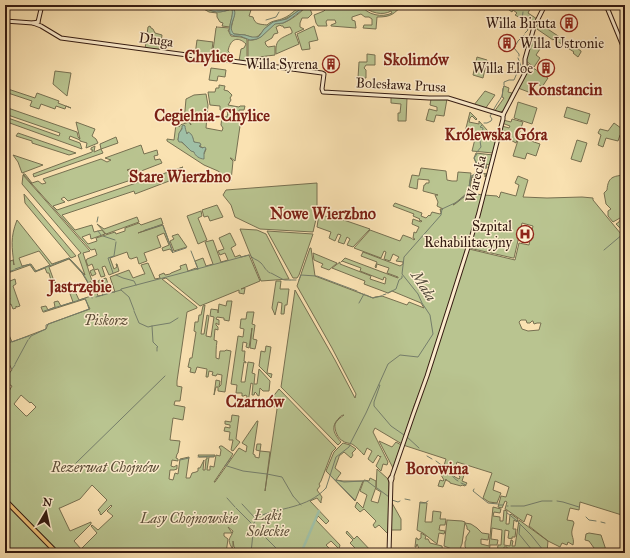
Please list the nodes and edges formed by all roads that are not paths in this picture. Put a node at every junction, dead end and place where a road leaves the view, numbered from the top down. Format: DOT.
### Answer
graph roads {
  1 [pos="42,5"];
  2 [pos="545,5"];
  3 [pos="606,5"];
  4 [pos="5,20"];
  5 [pos="37,23"];
  6 [pos="625,51"];
  7 [pos="324,91"];
  8 [pos="502,114"];
  9 [pos="5,500"];
  10 [pos="57,553"];
  11 [pos="389,553"];
  1 -- 5 [label="street"];
  2 -- 8 [label="street, Warecka"];
  3 -- 6 [label="street"];
  4 -- 5 [label="street"];
  5 -- 7 [label="street, Długa"];
  7 -- 8 [label="street, Bolesława Prusa"];
  8 -- 11 [label="street, Warecka"];
  9 -- 10 [label="main road"];
}
